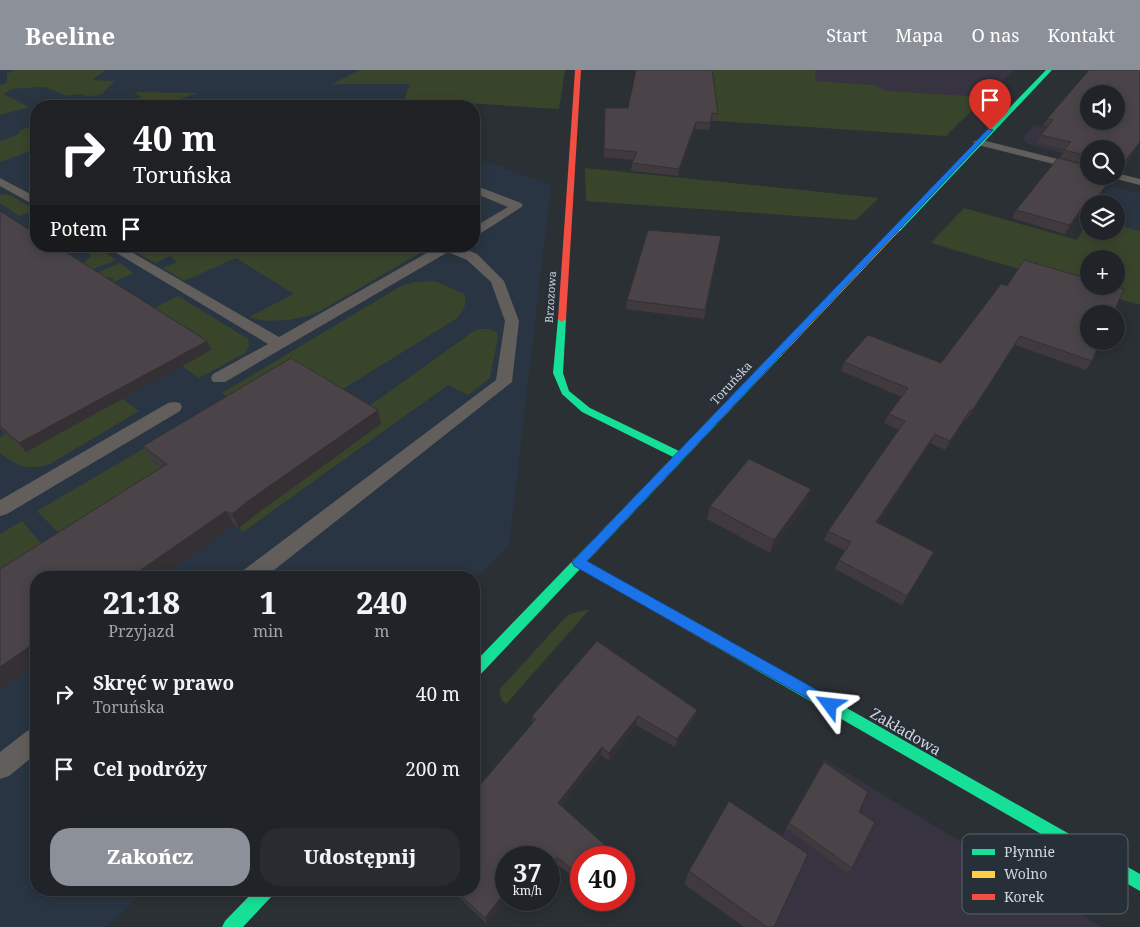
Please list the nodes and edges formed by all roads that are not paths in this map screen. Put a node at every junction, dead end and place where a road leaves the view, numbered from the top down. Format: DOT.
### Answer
graph roads {
  1 [pos="578,70"];
  2 [pos="1048,70"];
  3 [pos="978,142"];
  4 [pos="1080,168"];
  5 [pos="1125,178"];
  6 [pos="0,181"];
  7 [pos="1140,182"];
  8 [pos="30,188"];
  9 [pos="480,191"];
  10 [pos="18,192"];
  11 [pos="30,199"];
  12 [pos="480,228"];
  13 [pos="121,252"];
  14 [pos="439,252"];
  15 [pos="462,252"];
  16 [pos="279,344"];
  17 [pos="219,378"];
  18 [pos="174,407"];
  19 [pos="680,456"];
  20 [pos="1,506"];
  21 [pos="578,562"];
  22 [pos="257,571"];
  23 [pos="480,666"];
  24 [pos="30,744"];
  25 [pos="0,767"];
  26 [pos="1055,834"];
  27 [pos="1128,876"];
  28 [pos="1140,883"];
  29 [pos="260,896"];
  30 [pos="231,927"];
  1 -- 19 [label="street, Brzozowa"];
  2 -- 3 [label="street, Toruńska"];
  3 -- 4 [label="lane"];
  3 -- 19 [label="street, Toruńska"];
  5 -- 7 [label="lane"];
  6 -- 10 [label="lane"];
  8 -- 10 [label="lane"];
  9 -- 12 [label="lane"];
  10 -- 11 [label="lane"];
  13 -- 16 [label="lane"];
  14 -- 16 [label="lane"];
  15 -- 22 [label="lane"];
  16 -- 17 [label="lane"];
  18 -- 20 [label="lane"];
  19 -- 21 [label="street, Toruńska"];
  21 -- 23 [label="street, Toruńska"];
  21 -- 26 [label="street, Zakładowa"];
  24 -- 25 [label="lane"];
  27 -- 28 [label="street, Zakładowa"];
  29 -- 30 [label="street"];
}
